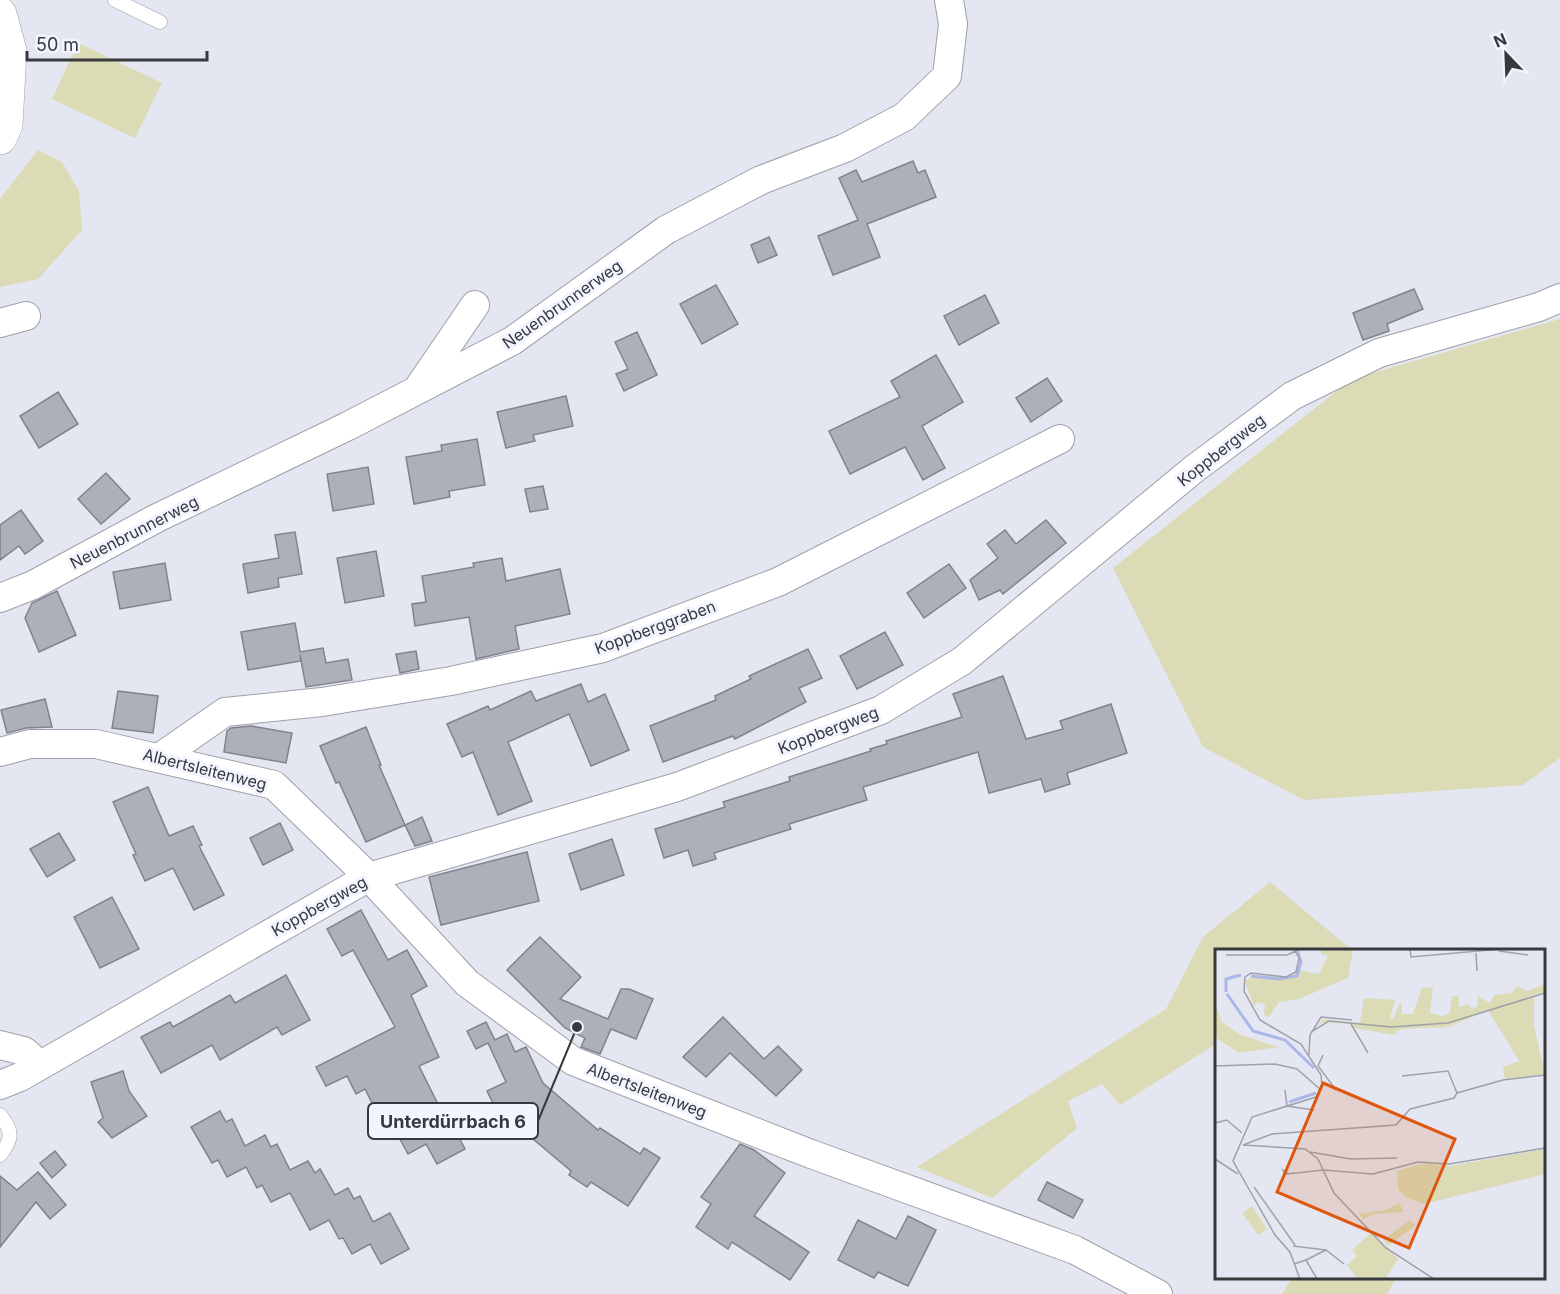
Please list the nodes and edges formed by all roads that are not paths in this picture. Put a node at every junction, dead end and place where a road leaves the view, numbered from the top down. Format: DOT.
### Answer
graph roads {
  1 [pos="115,0"];
  2 [pos="949,0"];
  3 [pos="0,14"];
  4 [pos="160,22"];
  5 [pos="4,88"];
  6 [pos="0,138"];
  7 [pos="1560,298"];
  8 [pos="475,305"];
  9 [pos="417,390"];
  10 [pos="1060,439"];
  11 [pos="0,598"];
  12 [pos="0,752"];
  13 [pos="159,758"];
  14 [pos="369,877"];
  15 [pos="0,1045"];
  16 [pos="40,1065"];
  17 [pos="0,1085"];
  18 [pos="0,1115"];
  19 [pos="0,1155"];
  20 [pos="1158,1294"];
  1 -- 4 [label="lane"];
  2 -- 9 [label="street, Neuenbrunnerweg"];
  3 -- 5 [label="street"];
  5 -- 6 [label="street"];
  7 -- 14 [label="street, Koppbergweg"];
  8 -- 9 [label="street"];
  9 -- 11 [label="street, Neuenbrunnerweg"];
  10 -- 13 [label="street, Koppberggraben"];
  12 -- 13 [label="street, Albertsleitenweg"];
  13 -- 14 [label="street, Albertsleitenweg"];
  14 -- 16 [label="street, Koppbergweg"];
  14 -- 20 [label="street, Albertsleitenweg"];
  15 -- 16 [label="street"];
  16 -- 17 [label="street, Koppbergweg"];
  18 -- 19 [label="lane"];
}
